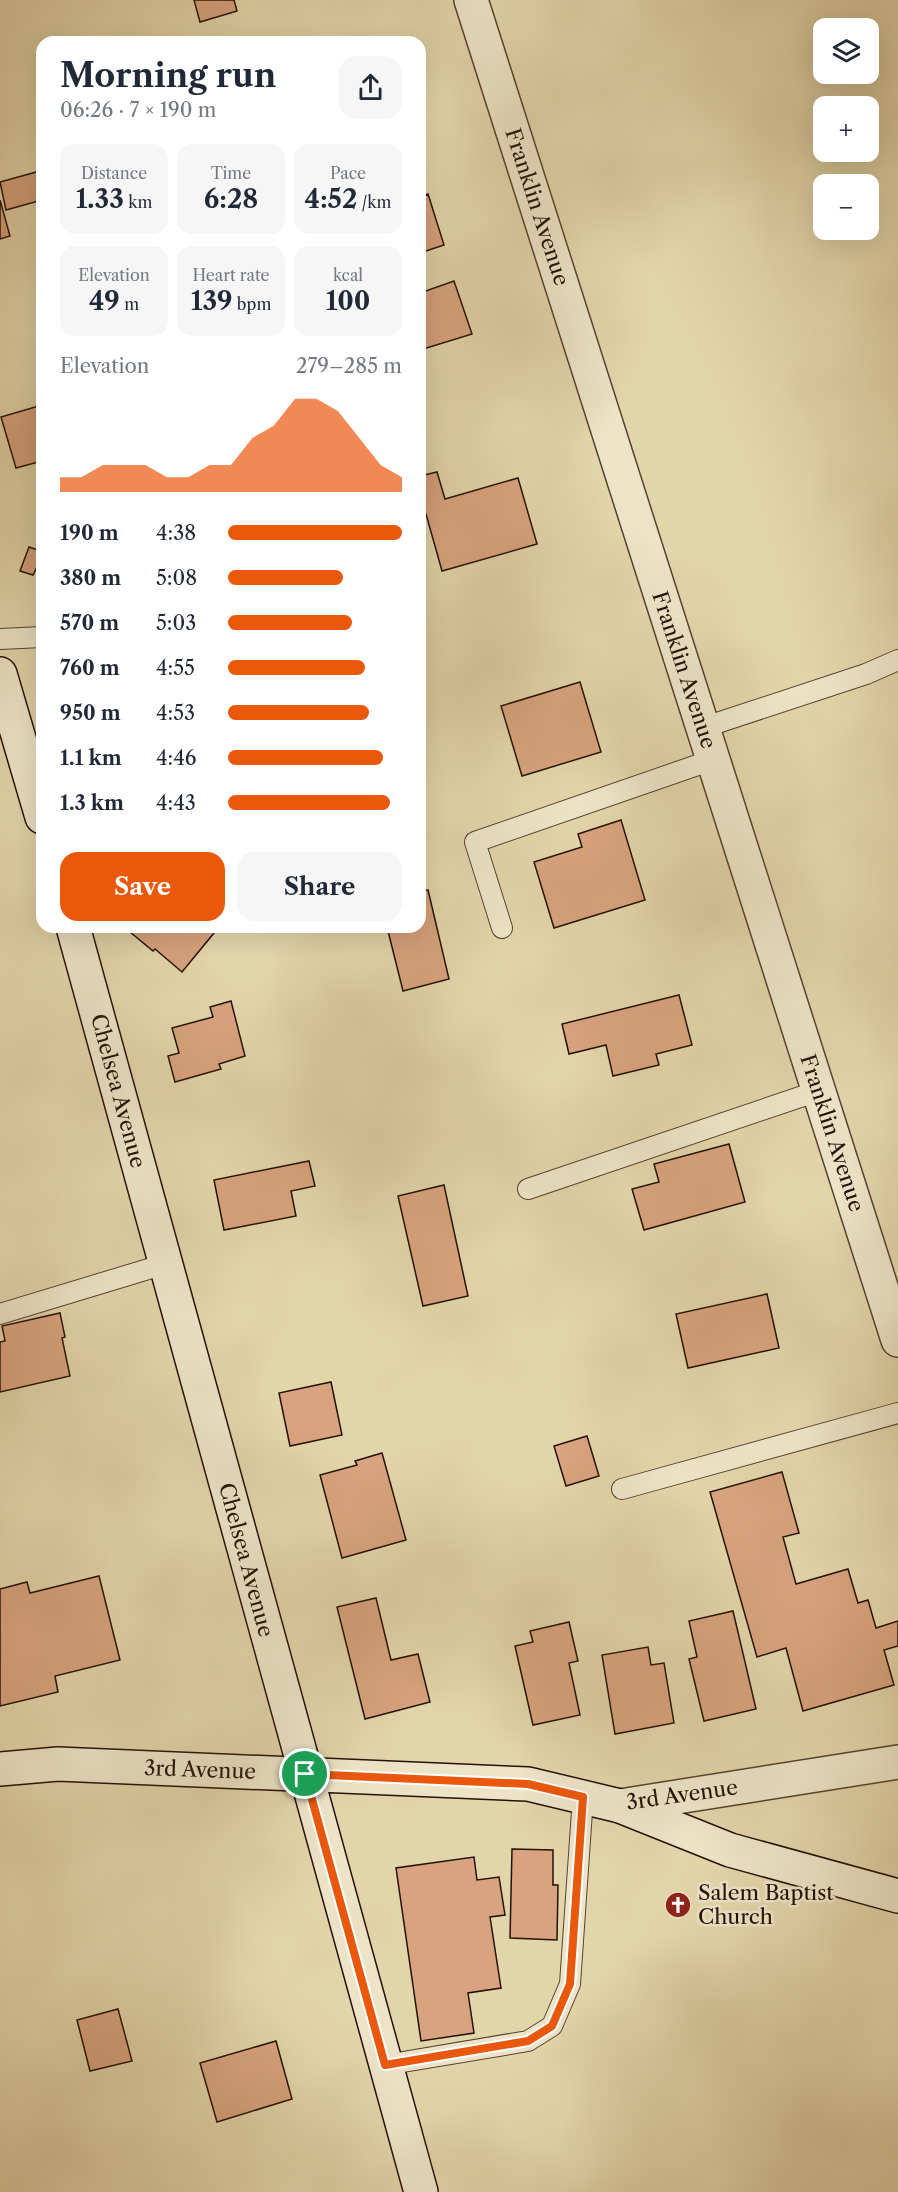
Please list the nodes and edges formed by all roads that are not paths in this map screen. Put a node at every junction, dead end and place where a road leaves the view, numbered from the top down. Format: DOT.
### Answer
graph roads {
  1 [pos="471,0"];
  2 [pos="36,637"];
  3 [pos="0,639"];
  4 [pos="898,660"];
  5 [pos="0,674"];
  6 [pos="702,728"];
  7 [pos="712,760"];
  8 [pos="36,797"];
  9 [pos="502,928"];
  10 [pos="76,933"];
  11 [pos="818,1091"];
  12 [pos="528,1189"];
  13 [pos="165,1264"];
  14 [pos="0,1314"];
  15 [pos="898,1340"];
  16 [pos="898,1413"];
  17 [pos="622,1490"];
  18 [pos="898,1762"];
  19 [pos="0,1768"];
  20 [pos="305,1774"];
  21 [pos="583,1797"];
  22 [pos="620,1806"];
  23 [pos="898,1896"];
  24 [pos="385,2065"];
  25 [pos="421,2192"];
  1 -- 6 [label="street, Franklin Avenue"];
  2 -- 3 [label="lane"];
  4 -- 6 [label="lane"];
  5 -- 8 [label="street"];
  6 -- 7 [label="street, Franklin Avenue"];
  7 -- 9 [label="lane"];
  7 -- 11 [label="street, Franklin Avenue"];
  10 -- 13 [label="street, Chelsea Avenue"];
  11 -- 12 [label="lane"];
  11 -- 15 [label="street, Franklin Avenue"];
  13 -- 14 [label="lane"];
  13 -- 20 [label="street, Chelsea Avenue"];
  16 -- 17 [label="lane"];
  18 -- 22 [label="street, 3rd Avenue"];
  19 -- 20 [label="street, 3rd Avenue"];
  20 -- 21 [label="street, 3rd Avenue"];
  20 -- 24 [label="street, Chelsea Avenue"];
  21 -- 22 [label="street, 3rd Avenue"];
  21 -- 24 [label="lane"];
  22 -- 23 [label="street"];
  24 -- 25 [label="street, Chelsea Avenue"];
}
